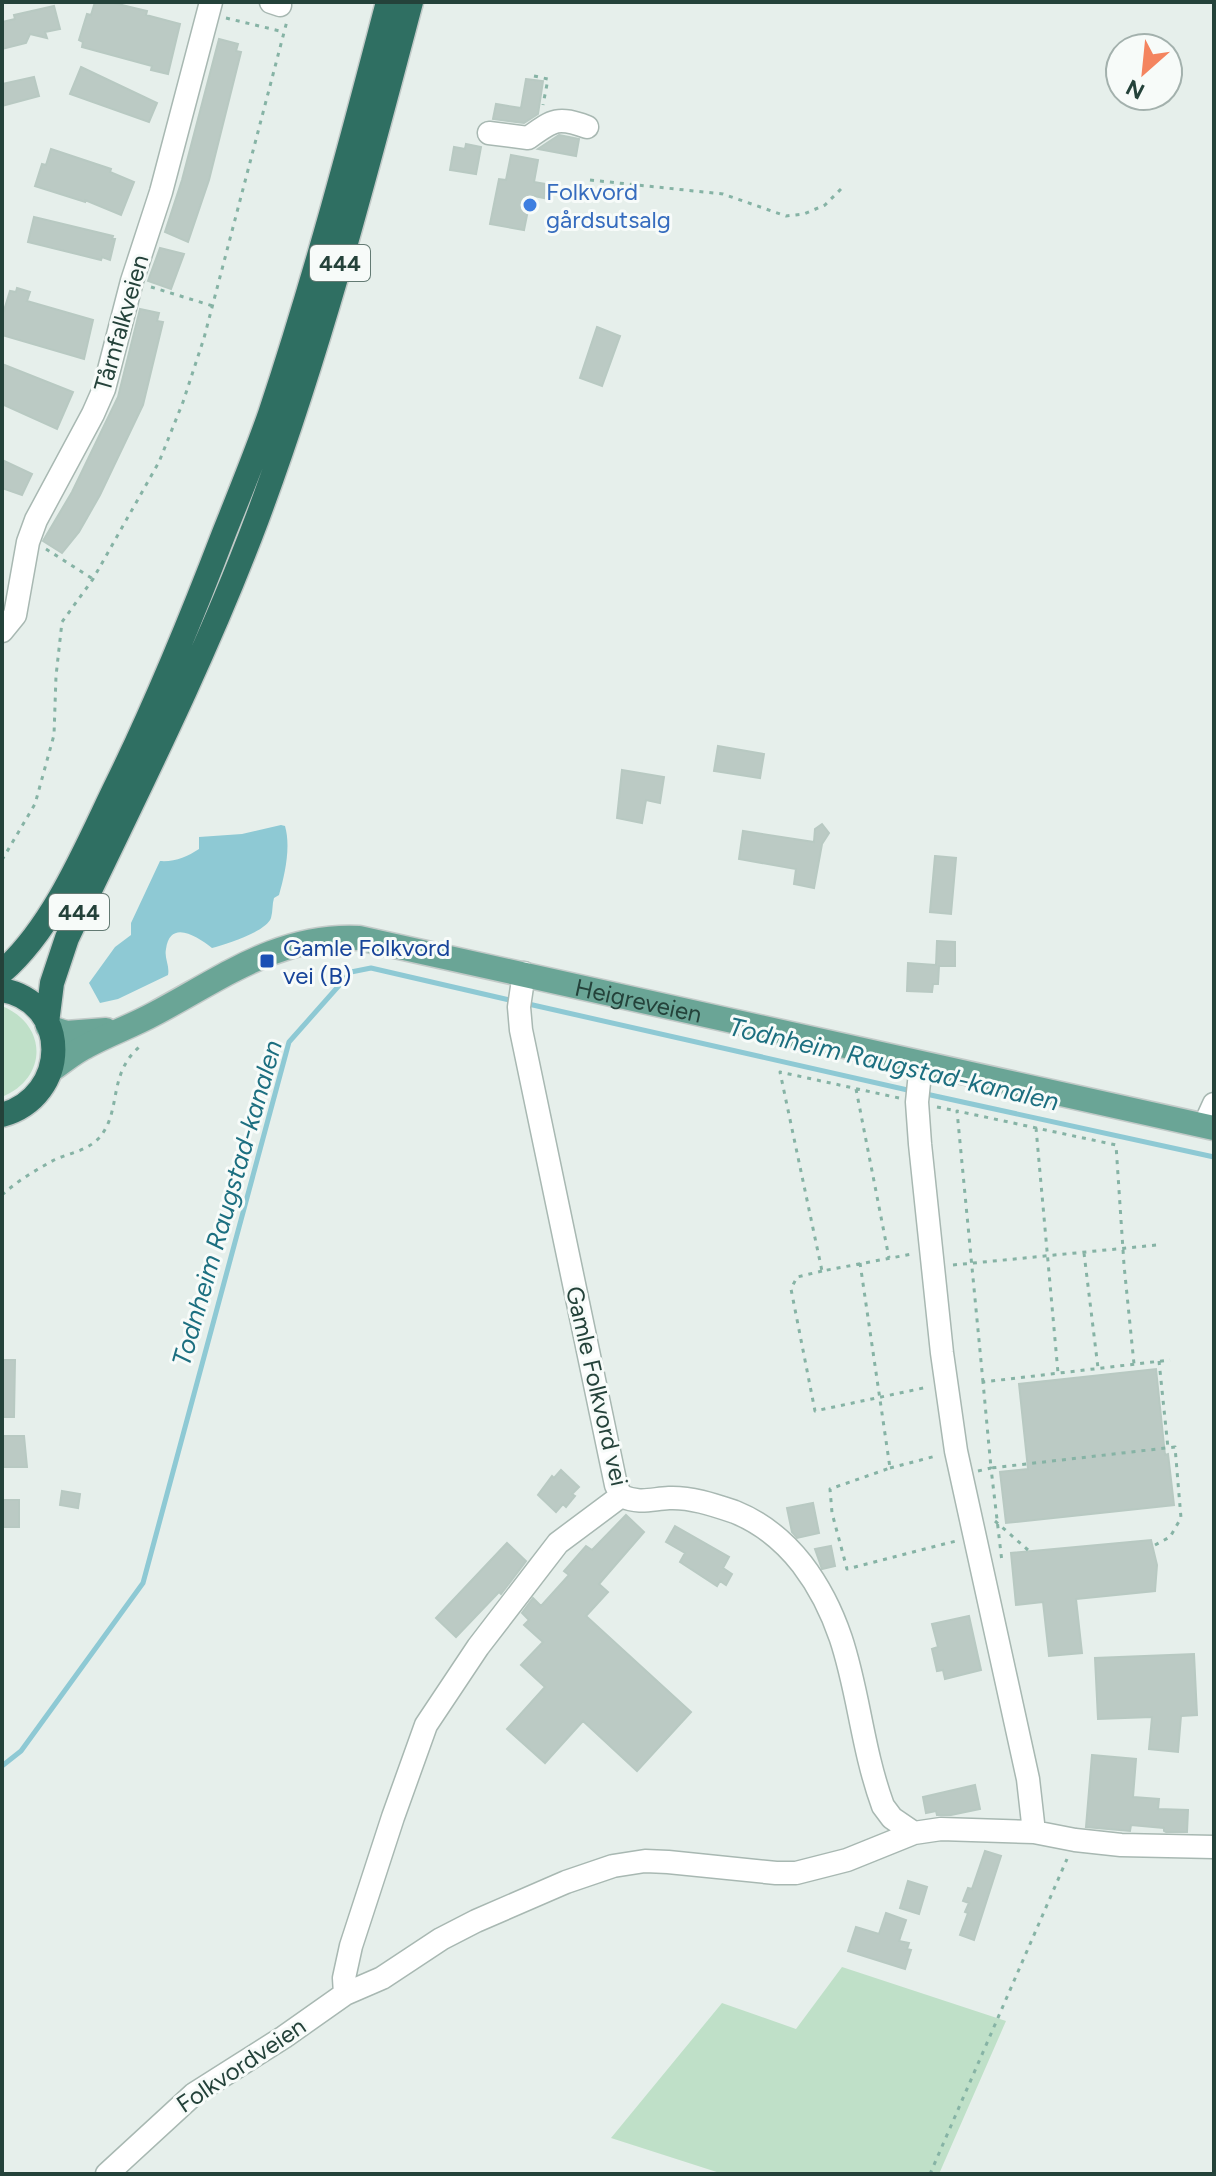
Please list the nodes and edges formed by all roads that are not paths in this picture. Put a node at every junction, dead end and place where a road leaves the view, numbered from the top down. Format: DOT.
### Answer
graph roads {
  1 [pos="388,2"];
  2 [pos="411,2"];
  3 [pos="210,8"];
  4 [pos="587,127"];
  5 [pos="489,133"];
  6 [pos="2,631"];
  7 [pos="2,972"];
  8 [pos="524,973"];
  9 [pos="2,990"];
  10 [pos="48,1025"];
  11 [pos="125,1027"];
  12 [pos="51,1070"];
  13 [pos="919,1081"];
  14 [pos="3,1115"];
  15 [pos="1211,1119"];
  16 [pos="621,1496"];
  17 [pos="1034,1832"];
  18 [pos="914,1833"];
  19 [pos="1214,1847"];
  20 [pos="345,1994"];
  21 [pos="107,2174"];
  1 -- 7 [label="highway, 444"];
  2 -- 10 [label="highway, 444"];
  3 -- 6 [label="street, Tårnfalkveien"];
  4 -- 5 [label="street"];
  8 -- 11 [label="main road, Heigreveien"];
  8 -- 13 [label="main road, Heigreveien"];
  8 -- 16 [label="street, Gamle Folkvord vei"];
  9 -- 10 [label="highway"];
  10 -- 11 [label="main road, Heigreveien"];
  10 -- 12 [label="highway, 444"];
  11 -- 12 [label="main road, Heigreveien"];
  12 -- 14 [label="highway"];
  13 -- 15 [label="main road, Heigreveien"];
  13 -- 17 [label="street"];
  16 -- 18 [label="street, Gamle Folkvord vei"];
  16 -- 20 [label="street"];
  17 -- 18 [label="street"];
  17 -- 19 [label="street"];
  18 -- 20 [label="street"];
  20 -- 21 [label="street, Folkvordveien"];
}
